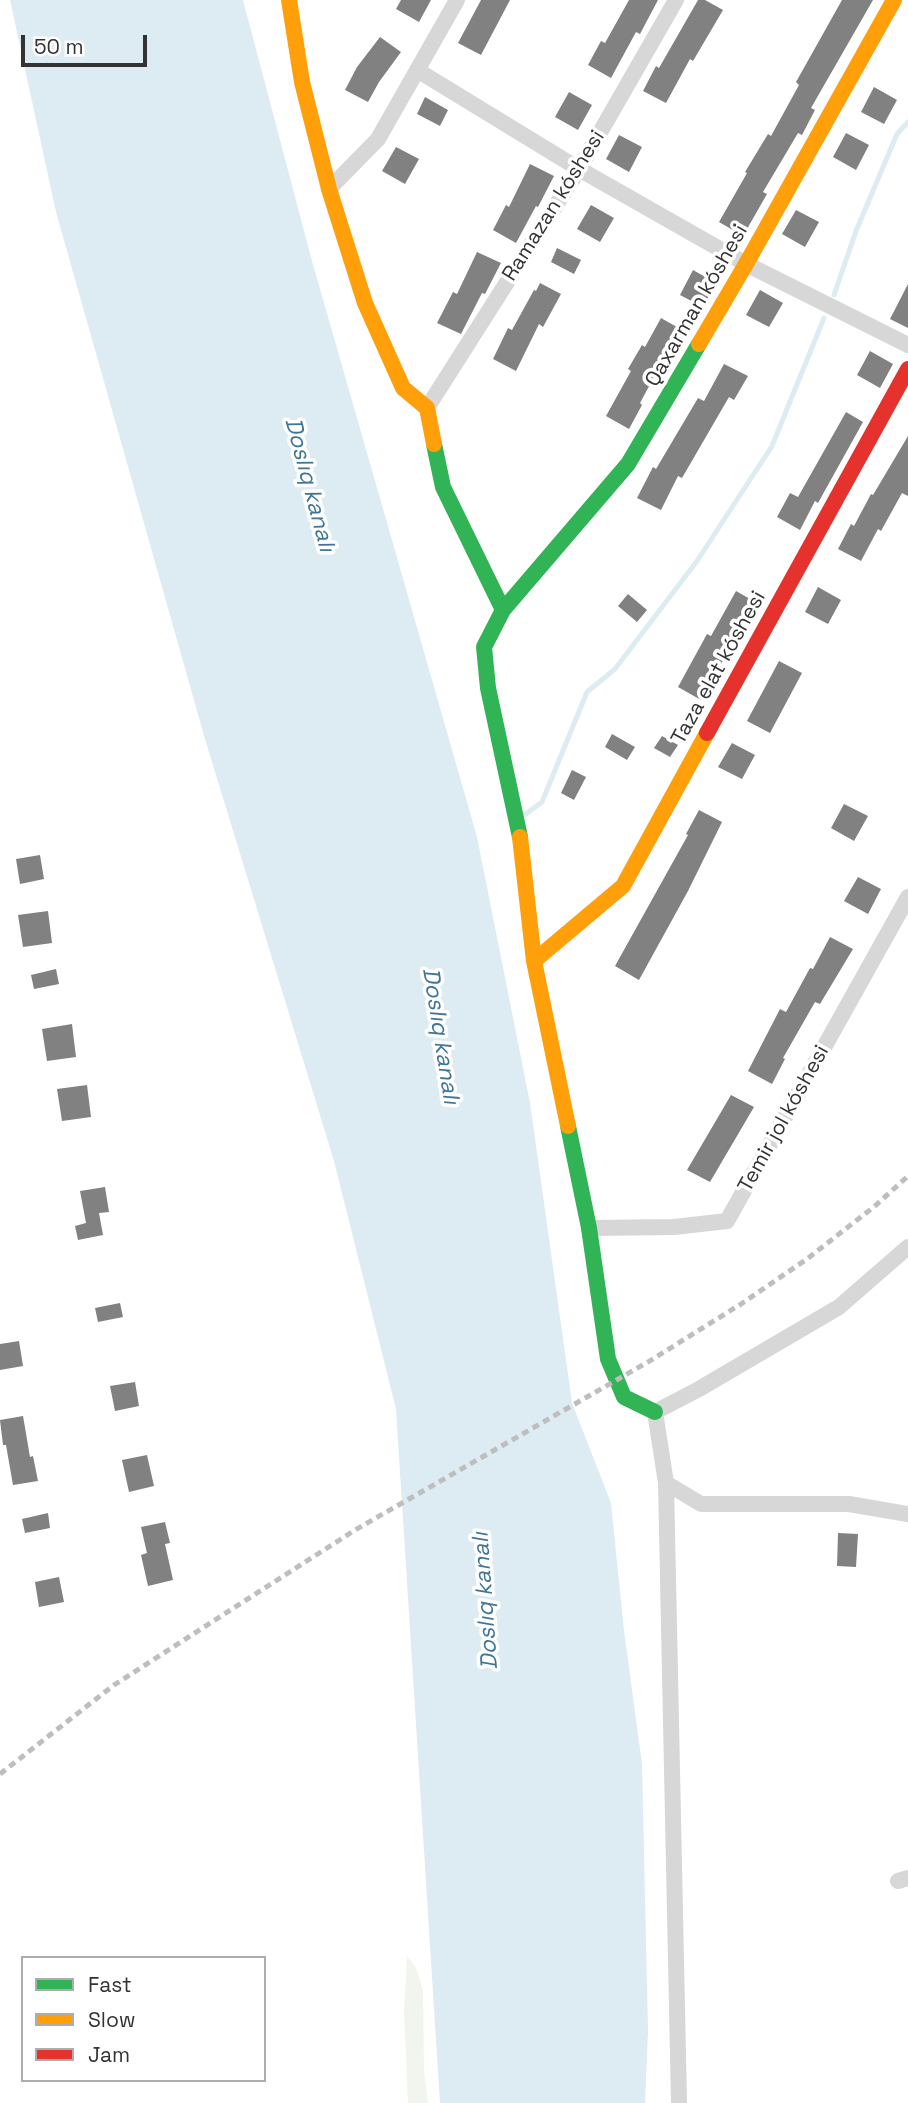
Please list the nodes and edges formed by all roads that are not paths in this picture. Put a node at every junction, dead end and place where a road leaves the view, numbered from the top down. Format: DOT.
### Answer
graph roads {
  1 [pos="289,0"];
  2 [pos="457,0"];
  3 [pos="676,0"];
  4 [pos="894,0"];
  5 [pos="417,70"];
  6 [pos="579,169"];
  7 [pos="329,189"];
  8 [pos="746,264"];
  9 [pos="908,345"];
  10 [pos="908,369"];
  11 [pos="427,408"];
  12 [pos="503,610"];
  13 [pos="908,897"];
  14 [pos="534,961"];
  15 [pos="589,1228"];
  16 [pos="908,1247"];
  17 [pos="655,1412"];
  18 [pos="666,1483"];
  19 [pos="908,1514"];
  20 [pos="679,2103"];
  1 -- 7 [label="street"];
  2 -- 5 [label="street"];
  3 -- 6 [label="street, Ramazan kóshesi"];
  4 -- 8 [label="street, Qaxarman kóshesi"];
  5 -- 6 [label="street"];
  5 -- 7 [label="street"];
  6 -- 8 [label="street"];
  6 -- 11 [label="street, Ramazan kóshesi"];
  7 -- 11 [label="street"];
  8 -- 9 [label="street"];
  8 -- 12 [label="street, Qaxarman kóshesi"];
  10 -- 14 [label="street, Taza elat kóshesi"];
  11 -- 12 [label="street"];
  12 -- 14 [label="street, Qaxarman kóshesi"];
  13 -- 15 [label="street, Temir jol kóshesi"];
  14 -- 15 [label="street, Qaxarman kóshesi"];
  15 -- 17 [label="street, Qaxarman kóshesi"];
  16 -- 17 [label="street"];
  17 -- 18 [label="street"];
  18 -- 19 [label="street"];
  18 -- 20 [label="street"];
}
